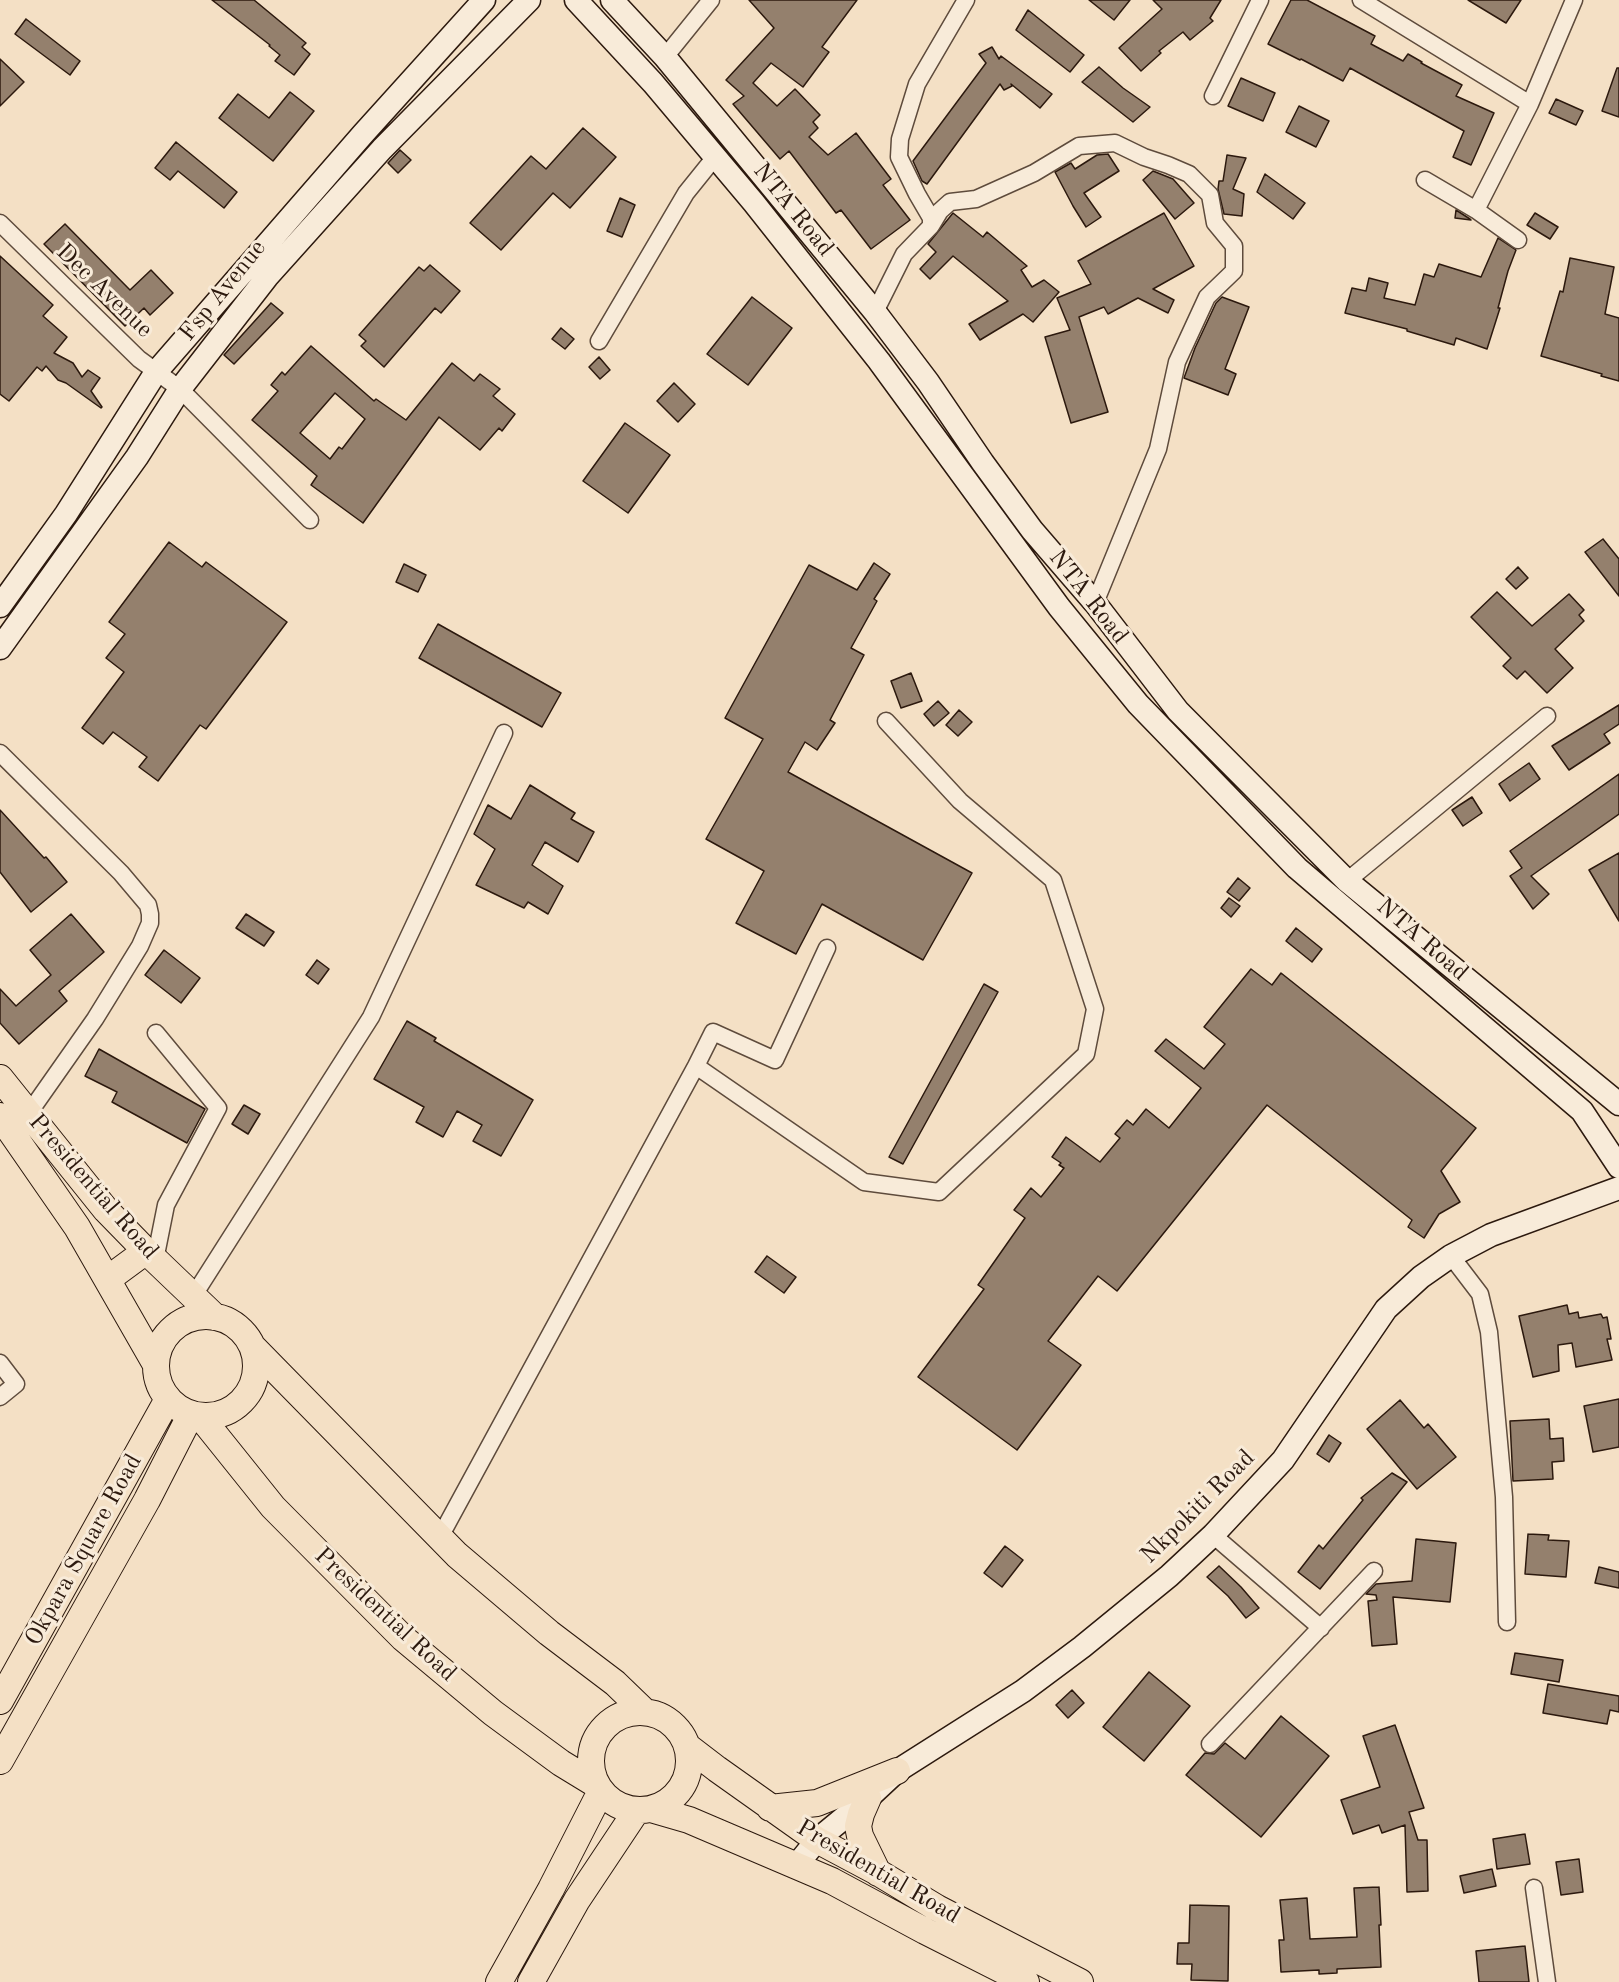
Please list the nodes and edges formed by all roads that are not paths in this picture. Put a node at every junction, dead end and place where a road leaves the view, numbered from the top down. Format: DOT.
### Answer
graph roads {
  1 [pos="484,0"];
  2 [pos="529,0"];
  3 [pos="576,0"];
  4 [pos="612,0"];
  5 [pos="711,0"];
  6 [pos="966,0"];
  7 [pos="1260,0"];
  8 [pos="1361,0"];
  9 [pos="1574,0"];
  10 [pos="665,57"];
  11 [pos="1213,96"];
  12 [pos="1530,104"];
  13 [pos="715,157"];
  14 [pos="1425,180"];
  15 [pos="1476,210"];
  16 [pos="0,223"];
  17 [pos="932,226"];
  18 [pos="1518,240"];
  19 [pos="875,312"];
  20 [pos="600,341"];
  21 [pos="156,372"];
  22 [pos="180,389"];
  23 [pos="93,470"];
  24 [pos="113,491"];
  25 [pos="310,520"];
  26 [pos="4,601"];
  27 [pos="1095,603"];
  28 [pos="27,609"];
  29 [pos="1,645"];
  30 [pos="1547,716"];
  31 [pos="886,721"];
  32 [pos="504,733"];
  33 [pos="0,753"];
  34 [pos="1347,880"];
  35 [pos="827,948"];
  36 [pos="156,1033"];
  37 [pos="696,1066"];
  38 [pos="0,1078"];
  39 [pos="1619,1104"];
  40 [pos="28,1113"];
  41 [pos="0,1116"];
  42 [pos="1619,1167"];
  43 [pos="1619,1188"];
  44 [pos="151,1255"];
  45 [pos="1450,1256"];
  46 [pos="108,1280"];
  47 [pos="194,1295"];
  48 [pos="215,1317"];
  49 [pos="253,1347"];
  50 [pos="0,1363"];
  51 [pos="155,1363"];
  52 [pos="0,1398"];
  53 [pos="168,1399"];
  54 [pos="196,1415"];
  55 [pos="1213,1535"];
  56 [pos="440,1537"];
  57 [pos="1374,1571"];
  58 [pos="1507,1622"];
  59 [pos="1321,1628"];
  60 [pos="0,1701"];
  61 [pos="644,1712"];
  62 [pos="1210,1744"];
  63 [pos="687,1746"];
  64 [pos="0,1761"];
  65 [pos="897,1771"];
  66 [pos="599,1788"];
  67 [pos="868,1798"];
  68 [pos="770,1808"];
  69 [pos="644,1809"];
  70 [pos="817,1840"];
  71 [pos="796,1866"];
  72 [pos="879,1873"];
  73 [pos="1534,1888"];
  74 [pos="499,1982"];
  75 [pos="531,1982"];
  76 [pos="1026,1982"];
  77 [pos="1080,1982"];
  78 [pos="1547,1982"];
  1 -- 21 [label="main road, Fsp Avenue"];
  2 -- 22 [label="main road, Fsp Avenue"];
  3 -- 13 [label="main road, NTA Road"];
  4 -- 10 [label="main road, NTA Road"];
  5 -- 10 [label="street"];
  6 -- 17 [label="street"];
  7 -- 11 [label="street"];
  8 -- 12 [label="street"];
  9 -- 12 [label="street"];
  10 -- 19 [label="main road, NTA Road"];
  12 -- 15 [label="street"];
  13 -- 20 [label="street"];
  13 -- 42 [label="main road, NTA Road"];
  14 -- 15 [label="street"];
  15 -- 18 [label="street"];
  16 -- 21 [label="street, Dec Avenue"];
  17 -- 19 [label="street"];
  17 -- 27 [label="street"];
  19 -- 27 [label="main road, NTA Road"];
  21 -- 22 [label="street, Dec Avenue"];
  21 -- 23 [label="main road, Fsp Avenue"];
  22 -- 24 [label="main road, Fsp Avenue"];
  22 -- 25 [label="street, Dec Avenue"];
  23 -- 24 [label="main road"];
  23 -- 26 [label="main road, Fsp Avenue"];
  24 -- 28 [label="main road, Fsp Avenue"];
  26 -- 28 [label="main road"];
  27 -- 34 [label="main road, NTA Road"];
  28 -- 29 [label="main road, Fsp Avenue"];
  30 -- 34 [label="street"];
  31 -- 37 [label="street"];
  32 -- 47 [label="street"];
  33 -- 40 [label="street"];
  34 -- 39 [label="main road, NTA Road"];
  35 -- 37 [label="street"];
  36 -- 44 [label="street"];
  37 -- 56 [label="street"];
  38 -- 40 [label="main road, Presidential Road"];
  40 -- 44 [label="main road, Presidential Road"];
  41 -- 46 [label="main road, Presidential Road"];
  43 -- 45 [label="main road, Nkpokiti Road"];
  44 -- 46 [label="main road"];
  44 -- 47 [label="main road, Presidential Road"];
  45 -- 55 [label="main road, Nkpokiti Road"];
  45 -- 58 [label="street"];
  46 -- 51 [label="main road, Presidential Road"];
  47 -- 48 [label="main road, Presidential Road"];
  48 -- 49 [label="main road"];
  48 -- 51 [label="main road"];
  49 -- 54 [label="main road"];
  49 -- 56 [label="main road"];
  50 -- 52 [label="street"];
  51 -- 53 [label="main road"];
  53 -- 54 [label="main road"];
  53 -- 60 [label="main road, Okpara Square Road"];
  54 -- 64 [label="main road"];
  54 -- 66 [label="main road, Presidential Road"];
  55 -- 59 [label="street"];
  55 -- 65 [label="main road, Nkpokiti Road"];
  56 -- 61 [label="main road"];
  57 -- 59 [label="street"];
  59 -- 62 [label="street"];
  61 -- 63 [label="main road"];
  61 -- 66 [label="main road"];
  63 -- 68 [label="main road, Presidential Road"];
  63 -- 69 [label="main road"];
  65 -- 67 [label="main road, Nkpokiti Road"];
  65 -- 68 [label="main road"];
  66 -- 69 [label="main road"];
  66 -- 74 [label="main road"];
  67 -- 70 [label="main road, Nkpokiti Road"];
  67 -- 72 [label="main road"];
  68 -- 70 [label="main road, Presidential Road"];
  69 -- 71 [label="main road, Presidential Road"];
  69 -- 75 [label="main road"];
  70 -- 71 [label="main road, Nkpokiti Road"];
  70 -- 72 [label="main road, Presidential Road"];
  71 -- 76 [label="main road, Presidential Road"];
  72 -- 77 [label="main road, Presidential Road"];
  73 -- 78 [label="street"];
}
